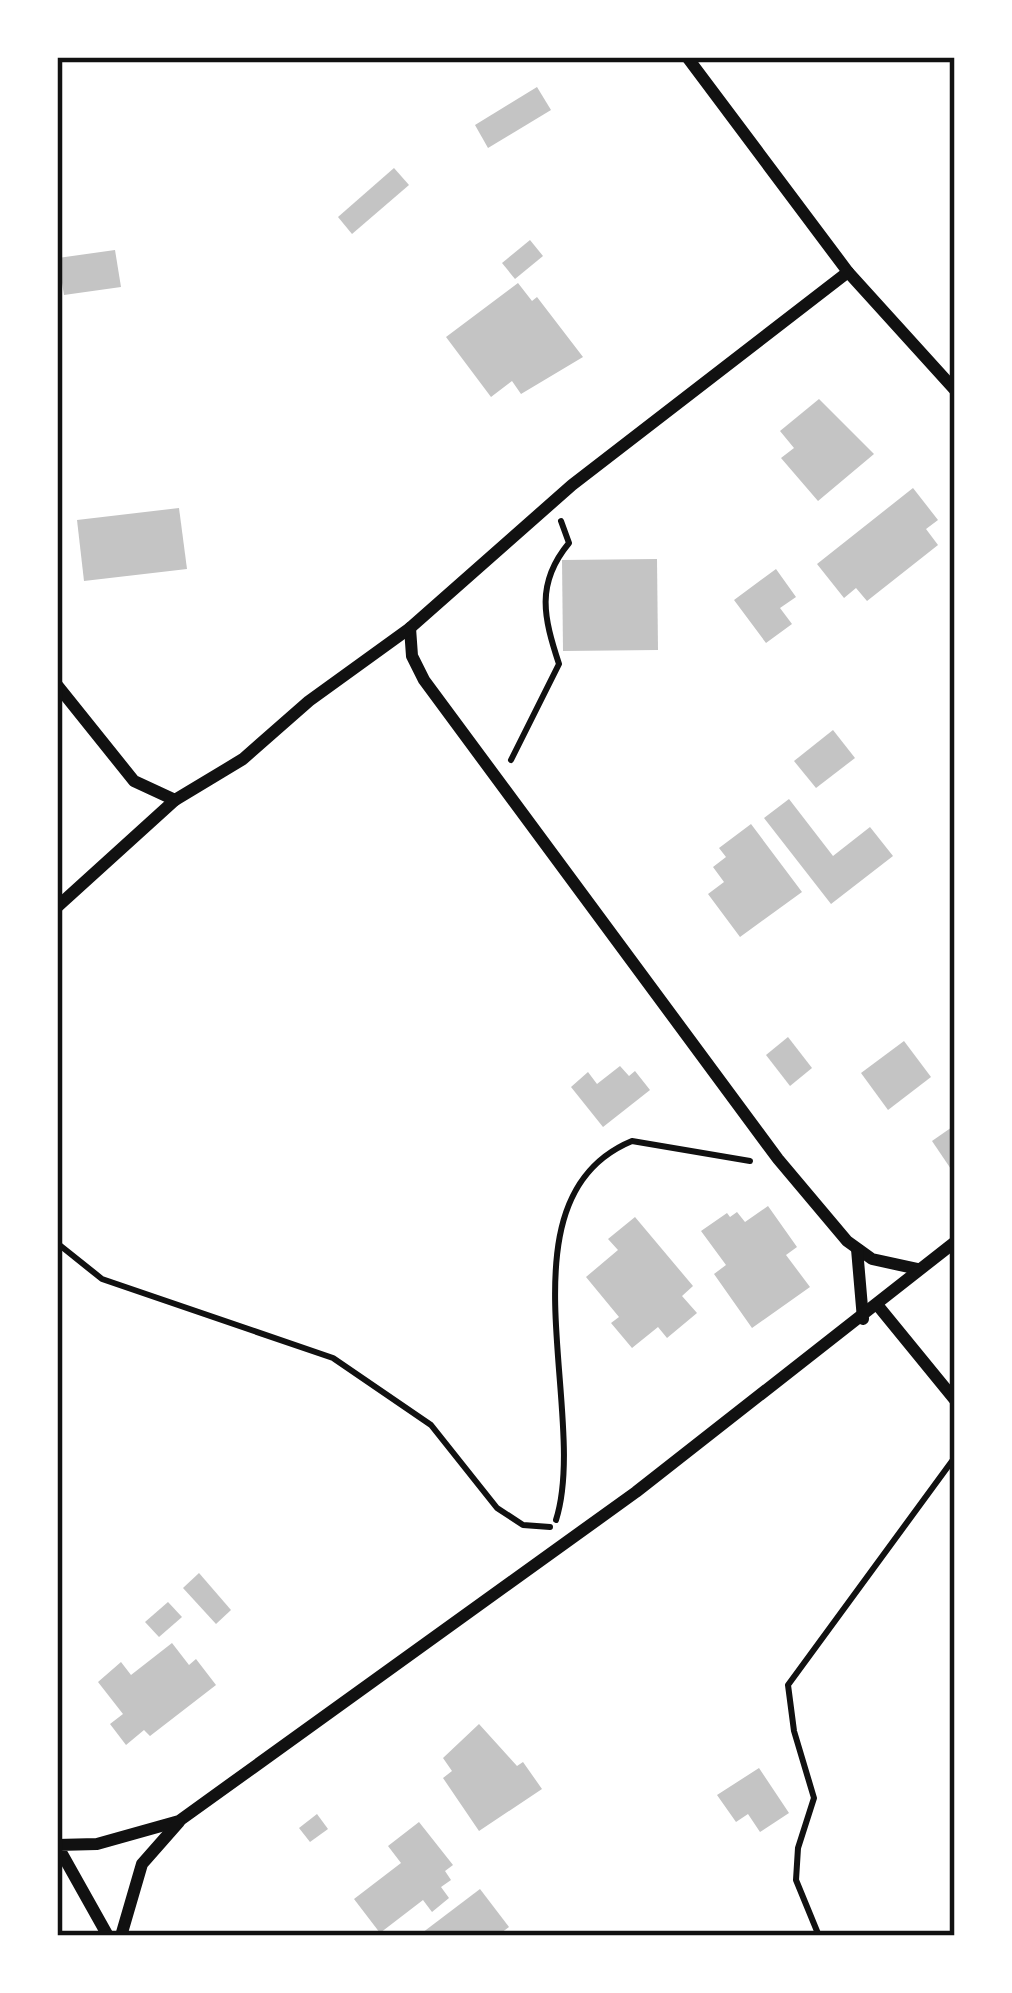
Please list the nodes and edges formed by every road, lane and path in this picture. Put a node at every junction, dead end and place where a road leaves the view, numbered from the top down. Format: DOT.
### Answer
graph roads {
  1 [pos="687,57"];
  2 [pos="848,272"];
  3 [pos="955,389"];
  4 [pos="555,500"];
  5 [pos="410,628"];
  6 [pos="57,685"];
  7 [pos="500,780"];
  8 [pos="175,800"];
  9 [pos="57,907"];
  10 [pos="778,1159"];
  11 [pos="955,1242"];
  12 [pos="57,1243"];
  13 [pos="857,1249"];
  14 [pos="918,1269"];
  15 [pos="879,1306"];
  16 [pos="863,1319"];
  17 [pos="955,1400"];
  18 [pos="955,1456"];
  19 [pos="554,1528"];
  20 [pos="545,1556"];
  21 [pos="179,1821"];
  22 [pos="107,1936"];
  23 [pos="121,1936"];
  24 [pos="819,1936"];
  1 -- 2 [label="street"];
  2 -- 3 [label="street"];
  2 -- 4 [label="street"];
  4 -- 5 [label="street"];
  4 -- 7 [label="path"];
  5 -- 7 [label="street"];
  5 -- 8 [label="street"];
  6 -- 8 [label="street"];
  7 -- 10 [label="street"];
  8 -- 9 [label="street"];
  10 -- 13 [label="street"];
  10 -- 19 [label="path"];
  11 -- 14 [label="street"];
  12 -- 19 [label="path"];
  13 -- 14 [label="street"];
  13 -- 16 [label="street"];
  14 -- 15 [label="street"];
  15 -- 16 [label="street"];
  15 -- 17 [label="street"];
  16 -- 20 [label="street"];
  18 -- 24 [label="path"];
  19 -- 20 [label="path"];
  20 -- 21 [label="street"];
  21 -- 22 [label="street"];
  21 -- 23 [label="street"];
}
